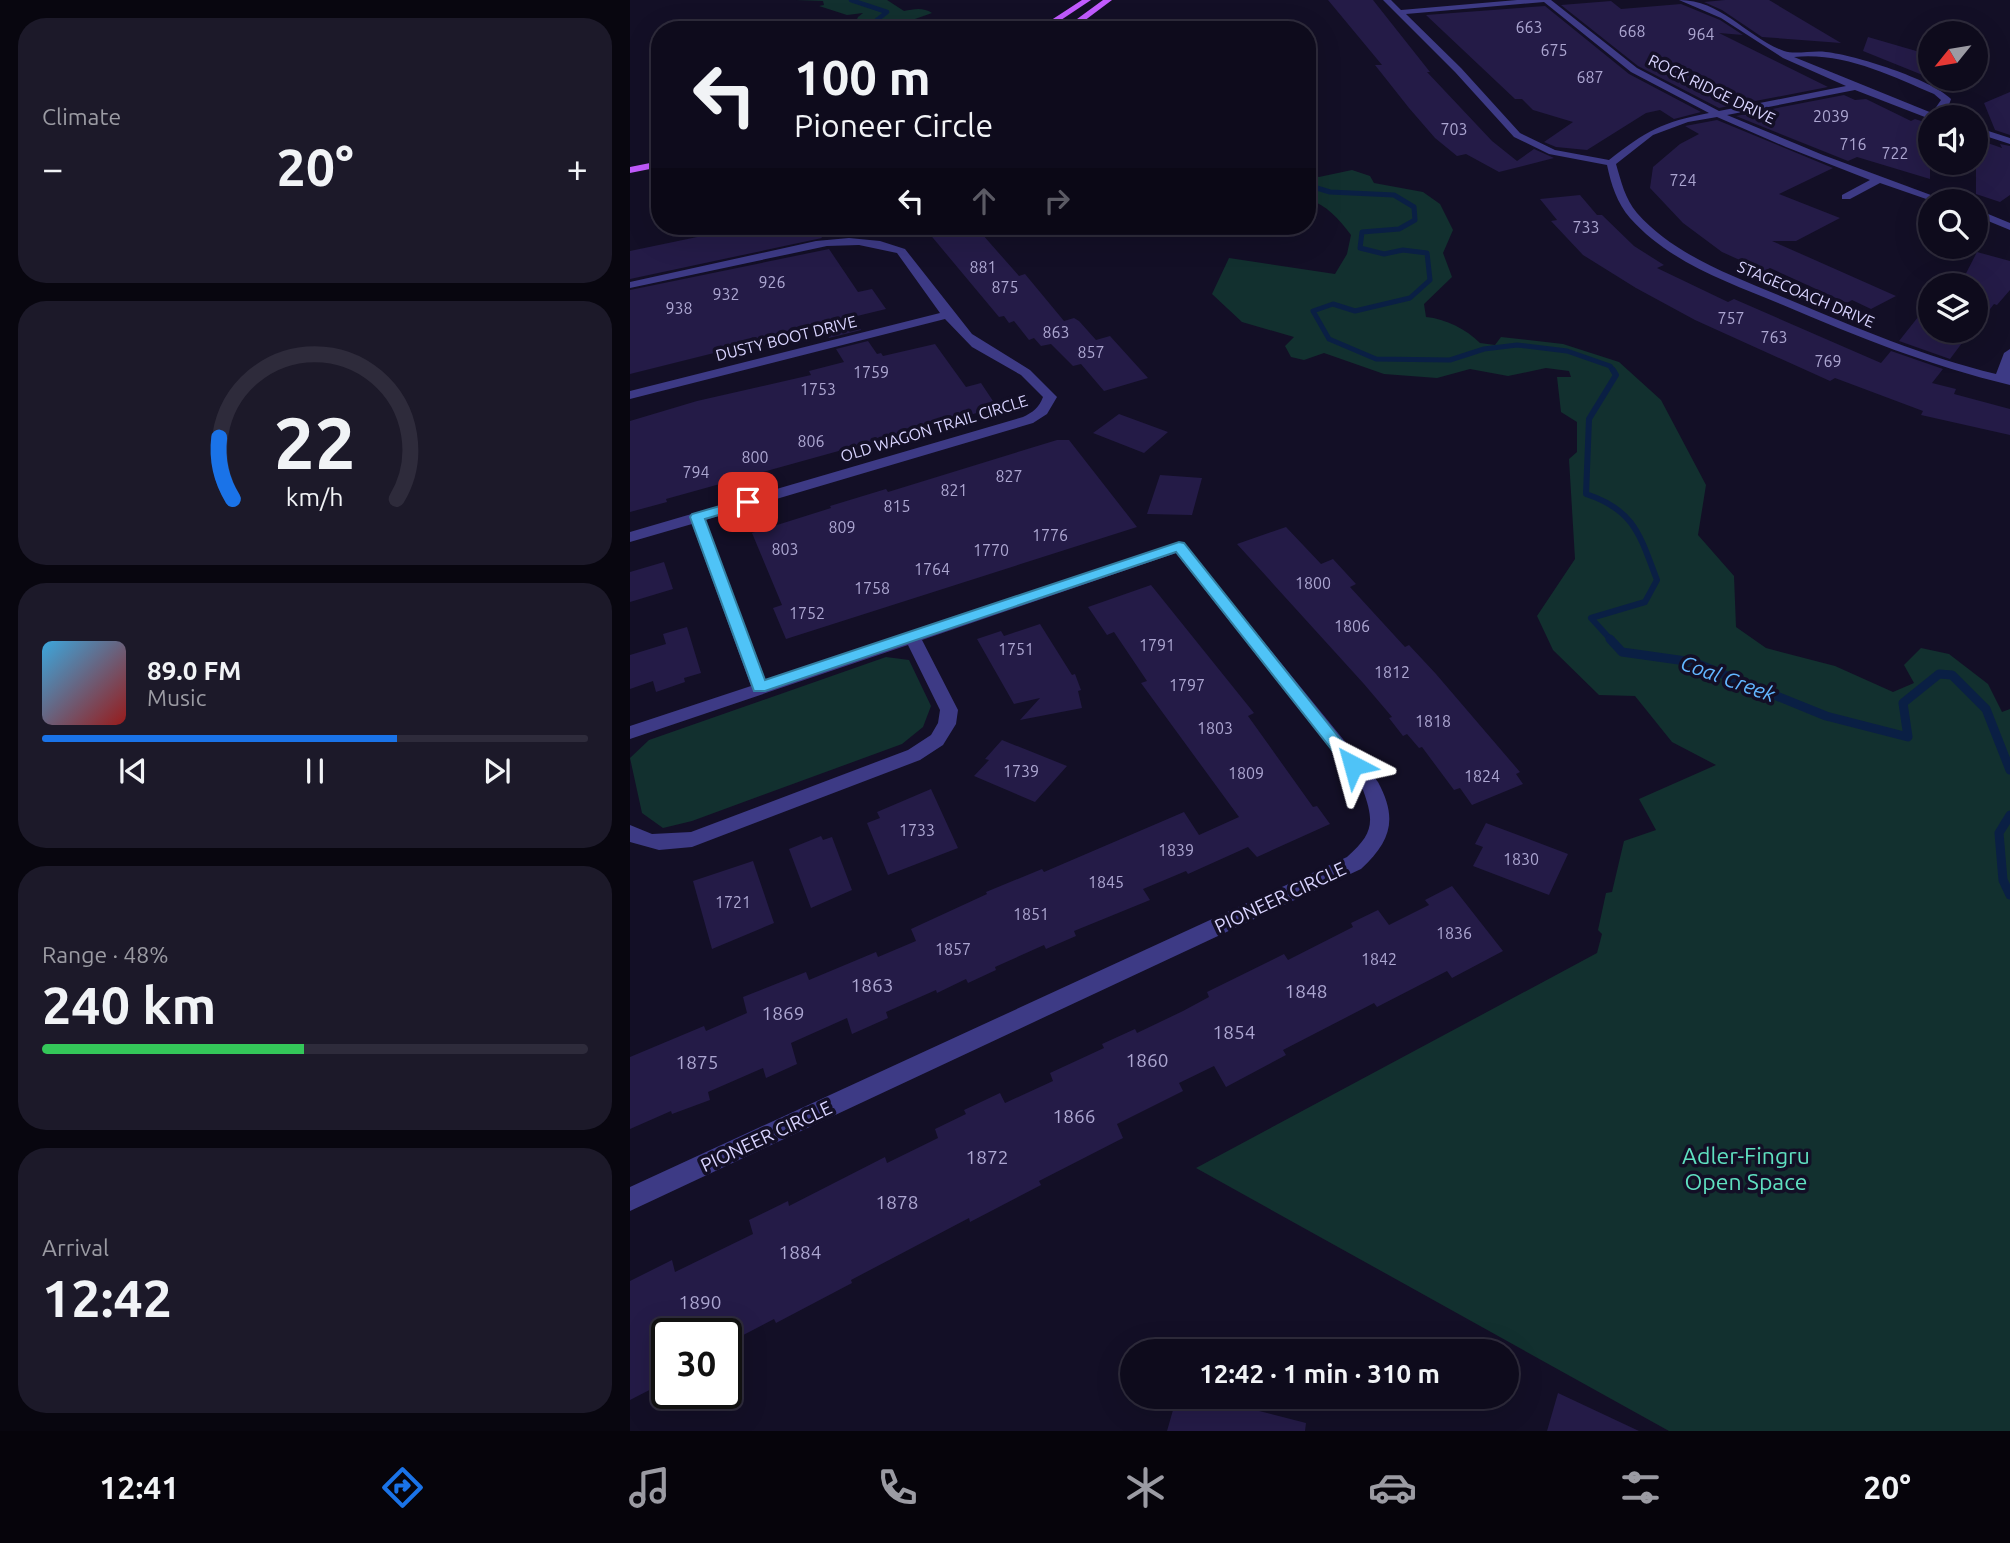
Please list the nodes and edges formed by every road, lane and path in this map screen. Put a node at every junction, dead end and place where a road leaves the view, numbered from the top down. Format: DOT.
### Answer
graph roads {
  1 [pos="1087,0"];
  2 [pos="1108,0"];
  3 [pos="1387,0"];
  4 [pos="1546,0"];
  5 [pos="1683,0"];
  6 [pos="1402,12"];
  7 [pos="1055,21"];
  8 [pos="1079,21"];
  9 [pos="1786,55"];
  10 [pos="1856,87"];
  11 [pos="1944,105"];
  12 [pos="1918,111"];
  13 [pos="1717,113"];
  14 [pos="1988,134"];
  15 [pos="2010,141"];
  16 [pos="1611,163"];
  17 [pos="651,166"];
  18 [pos="630,170"];
  19 [pos="1878,180"];
  20 [pos="1918,193"];
  21 [pos="1846,197"];
  22 [pos="1988,217"];
  23 [pos="2010,227"];
  24 [pos="630,285"];
  25 [pos="950,314"];
  26 [pos="2010,353"];
  27 [pos="2005,380"];
  28 [pos="630,395"];
  29 [pos="697,517"];
  30 [pos="630,537"];
  31 [pos="912,636"];
  32 [pos="760,688"];
  33 [pos="630,733"];
  34 [pos="630,832"];
  35 [pos="630,1199"];
  1 -- 7 [label="main road"];
  2 -- 8 [label="main road"];
  3 -- 6 [label="street"];
  4 -- 6 [label="street"];
  4 -- 13 [label="street, ROCK RIDGE DRIVE"];
  5 -- 9 [label="street"];
  6 -- 16 [label="street"];
  9 -- 10 [label="street"];
  9 -- 11 [label="street"];
  10 -- 12 [label="street"];
  10 -- 13 [label="street"];
  13 -- 16 [label="street"];
  13 -- 19 [label="street, ROCK RIDGE DRIVE"];
  14 -- 15 [label="street"];
  16 -- 27 [label="street, STAGECOACH DRIVE"];
  17 -- 18 [label="main road"];
  19 -- 20 [label="street, ROCK RIDGE DRIVE"];
  19 -- 21 [label="street"];
  22 -- 23 [label="street"];
  24 -- 25 [label="street, OLD WAGON TRAIL CIRCLE"];
  25 -- 28 [label="street, DUSTY BOOT DRIVE"];
  25 -- 29 [label="street, OLD WAGON TRAIL CIRCLE"];
  26 -- 27 [label="street"];
  29 -- 30 [label="street, OLD WAGON TRAIL CIRCLE"];
  29 -- 32 [label="street"];
  31 -- 32 [label="street, PIONEER CIRCLE"];
  31 -- 34 [label="street"];
  31 -- 35 [label="street, PIONEER CIRCLE"];
  32 -- 33 [label="street, PIONEER CIRCLE"];
}
